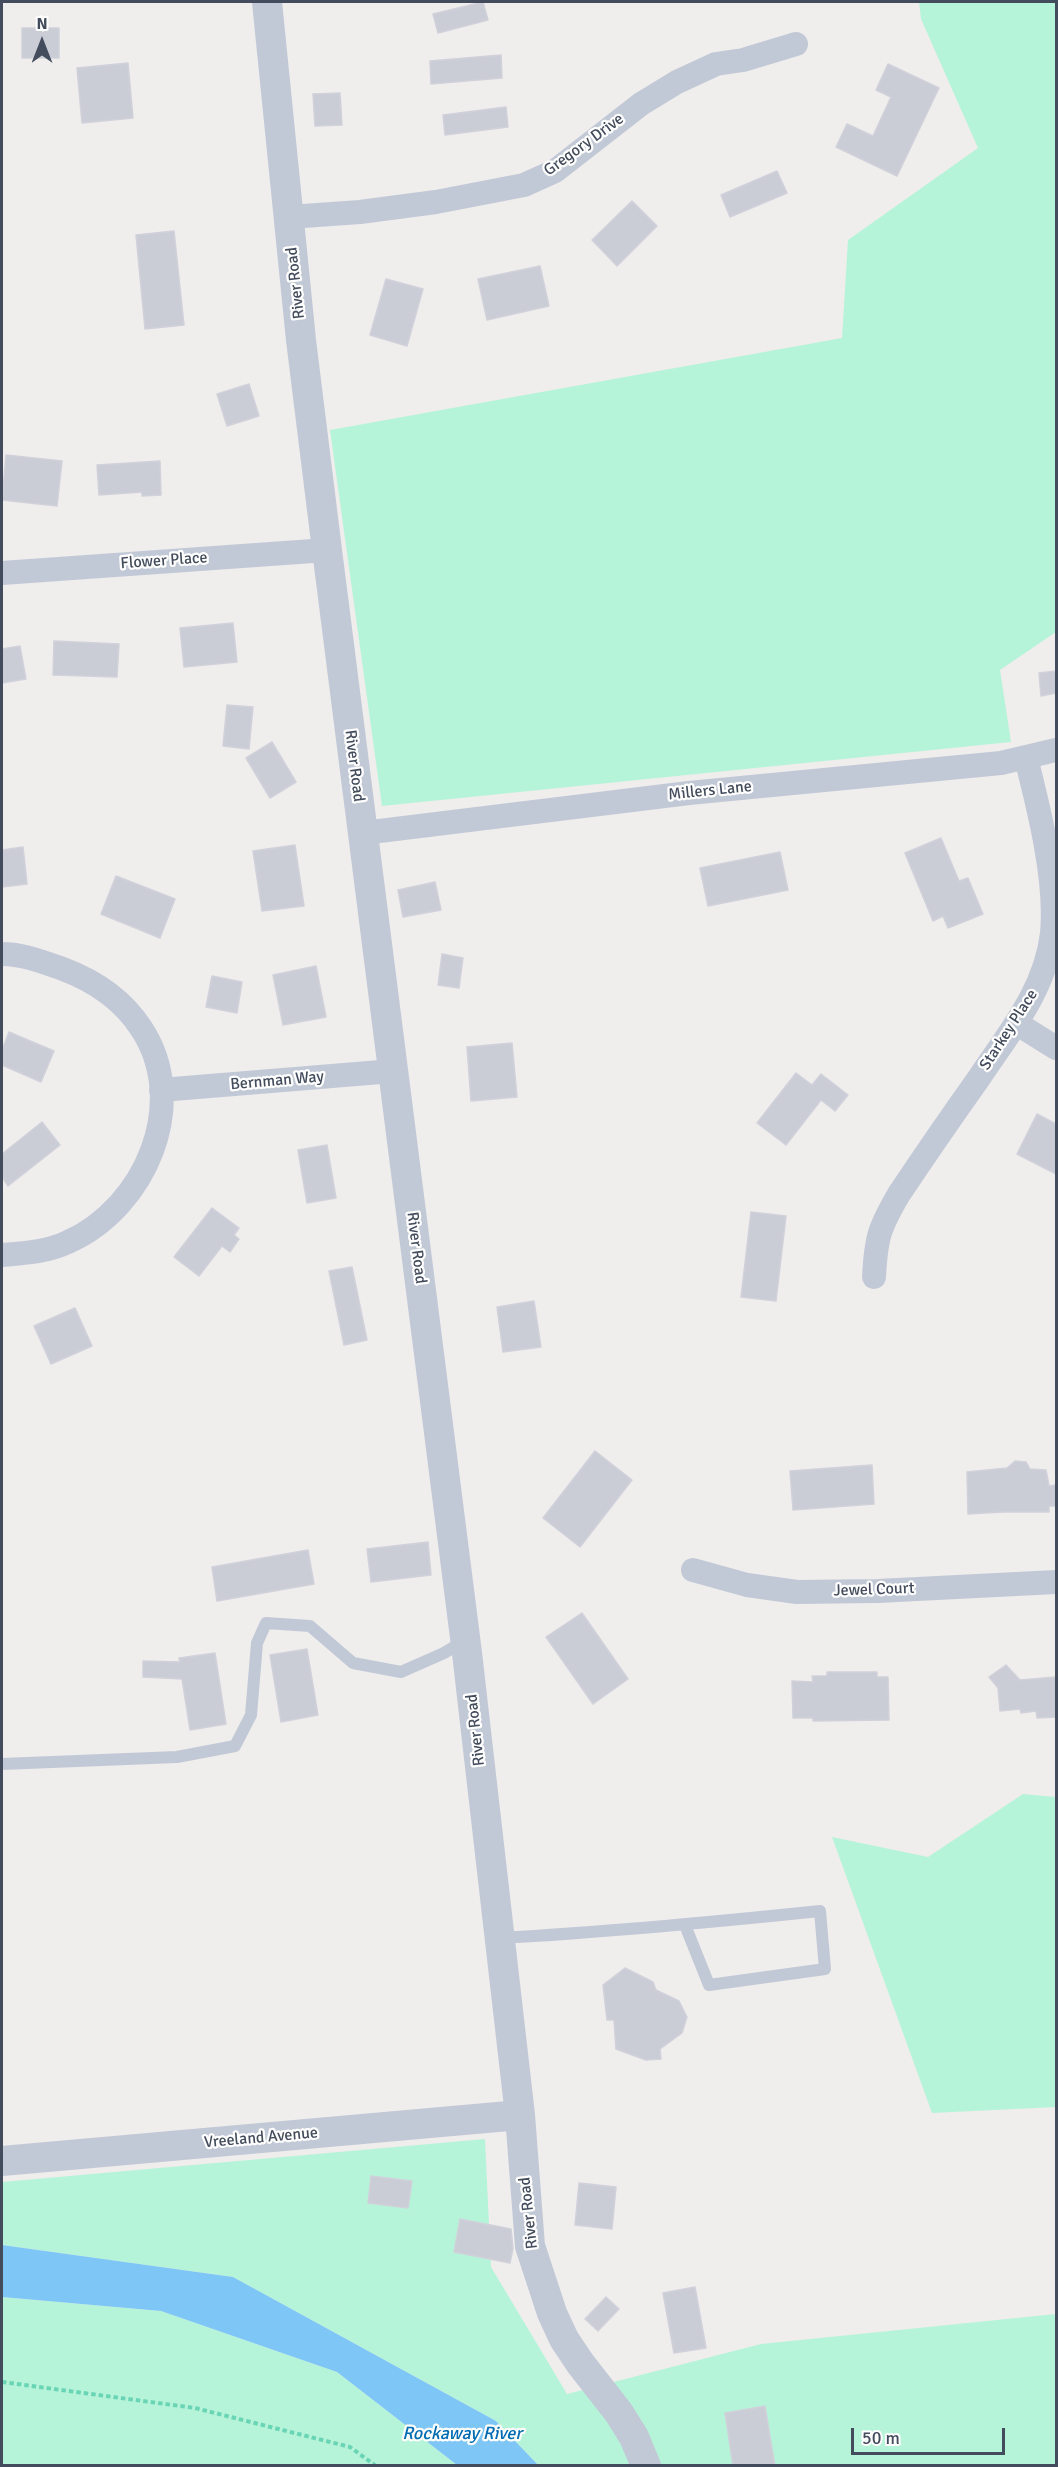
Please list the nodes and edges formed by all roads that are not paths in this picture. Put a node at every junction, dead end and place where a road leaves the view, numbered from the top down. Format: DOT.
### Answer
graph roads {
  1 [pos="267,2"];
  2 [pos="796,44"];
  3 [pos="289,217"];
  4 [pos="327,550"];
  5 [pos="2,573"];
  6 [pos="1056,750"];
  7 [pos="1026,758"];
  8 [pos="363,833"];
  9 [pos="2,954"];
  10 [pos="1016,1023"];
  11 [pos="1056,1048"];
  12 [pos="393,1071"];
  13 [pos="161,1090"];
  14 [pos="2,1255"];
  15 [pos="874,1277"];
  16 [pos="693,1570"];
  17 [pos="1056,1582"];
  18 [pos="466,1640"];
  19 [pos="2,1764"];
  20 [pos="685,1925"];
  21 [pos="500,1938"];
  22 [pos="520,2115"];
  23 [pos="2,2161"];
  24 [pos="646,2466"];
  1 -- 3 [label="street, River Road"];
  2 -- 3 [label="street, Gregory Drive"];
  3 -- 4 [label="street, River Road"];
  4 -- 5 [label="street, Flower Place"];
  4 -- 8 [label="street, River Road"];
  6 -- 7 [label="street, Millers Lane"];
  7 -- 8 [label="street, Millers Lane"];
  7 -- 10 [label="street, Starkey Place"];
  8 -- 12 [label="street, River Road"];
  9 -- 13 [label="street"];
  10 -- 11 [label="street"];
  10 -- 15 [label="street, Starkey Place"];
  12 -- 13 [label="street, Bernman Way"];
  12 -- 18 [label="street, River Road"];
  13 -- 14 [label="street"];
  16 -- 17 [label="street, Jewel Court"];
  18 -- 19 [label="lane"];
  18 -- 21 [label="street, River Road"];
  20 -- 20 [label="lane"];
  20 -- 21 [label="lane"];
  21 -- 22 [label="street, River Road"];
  22 -- 23 [label="street, Vreeland Avenue"];
  22 -- 24 [label="street, River Road"];
}
